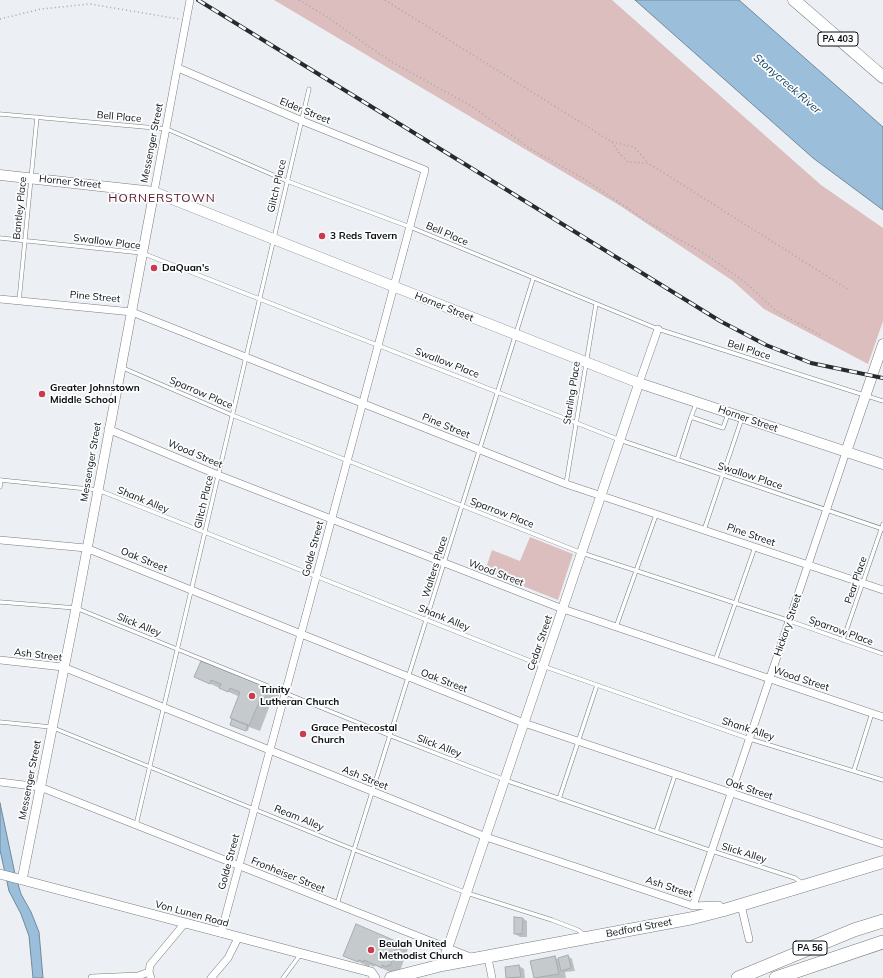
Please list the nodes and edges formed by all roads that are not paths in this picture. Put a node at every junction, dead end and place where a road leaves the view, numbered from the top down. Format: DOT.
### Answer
graph roads {
  1 [pos="190,0"];
  2 [pos="794,0"];
  3 [pos="178,68"];
  4 [pos="883,77"];
  5 [pos="309,89"];
  6 [pos="0,114"];
  7 [pos="37,117"];
  8 [pos="300,120"];
  9 [pos="166,129"];
  10 [pos="426,170"];
  11 [pos="0,175"];
  12 [pos="31,178"];
  13 [pos="287,181"];
  14 [pos="154,192"];
  15 [pos="410,227"];
  16 [pos="0,238"];
  17 [pos="273,239"];
  18 [pos="25,240"];
  19 [pos="142,253"];
  20 [pos="533,279"];
  21 [pos="394,287"];
  22 [pos="0,299"];
  23 [pos="259,299"];
  24 [pos="19,301"];
  25 [pos="596,304"];
  26 [pos="132,312"];
  27 [pos="658,329"];
  28 [pos="516,336"];
  29 [pos="379,344"];
  30 [pos="883,344"];
  31 [pos="246,357"];
  32 [pos="585,363"];
  33 [pos="121,367"];
  34 [pos="639,383"];
  35 [pos="497,391"];
  36 [pos="865,395"];
  37 [pos="883,401"];
  38 [pos="696,402"];
  39 [pos="363,403"];
  40 [pos="729,413"];
  41 [pos="232,415"];
  42 [pos="691,417"];
  43 [pos="743,417"];
  44 [pos="575,422"];
  45 [pos="108,429"];
  46 [pos="620,440"];
  47 [pos="479,451"];
  48 [pos="846,452"];
  49 [pos="348,460"];
  50 [pos="677,460"];
  51 [pos="883,464"];
  52 [pos="218,475"];
  53 [pos="723,476"];
  54 [pos="0,480"];
  55 [pos="566,484"];
  56 [pos="0,487"];
  57 [pos="98,490"];
  58 [pos="601,497"];
  59 [pos="461,506"];
  60 [pos="826,510"];
  61 [pos="656,514"];
  62 [pos="332,519"];
  63 [pos="883,524"];
  64 [pos="882,529"];
  65 [pos="704,530"];
  66 [pos="204,533"];
  67 [pos="0,540"];
  68 [pos="755,547"];
  69 [pos="86,548"];
  70 [pos="582,553"];
  71 [pos="444,563"];
  72 [pos="808,566"];
  73 [pos="636,571"];
  74 [pos="316,576"];
  75 [pos="863,584"];
  76 [pos="883,590"];
  77 [pos="191,591"];
  78 [pos="0,602"];
  79 [pos="736,603"];
  80 [pos="76,608"];
  81 [pos="563,609"];
  82 [pos="427,620"];
  83 [pos="790,621"];
  84 [pos="616,627"];
  85 [pos="301,634"];
  86 [pos="844,640"];
  87 [pos="177,649"];
  88 [pos="883,654"];
  89 [pos="0,660"];
  90 [pos="715,661"];
  91 [pos="543,666"];
  92 [pos="63,667"];
  93 [pos="408,678"];
  94 [pos="770,679"];
  95 [pos="597,685"];
  96 [pos="285,693"];
  97 [pos="164,708"];
  98 [pos="872,713"];
  99 [pos="883,717"];
  100 [pos="0,722"];
  101 [pos="524,723"];
  102 [pos="51,727"];
  103 [pos="390,736"];
  104 [pos="750,739"];
  105 [pos="578,741"];
  106 [pos="270,751"];
  107 [pos="150,767"];
  108 [pos="854,770"];
  109 [pos="675,774"];
  110 [pos="505,780"];
  111 [pos="883,780"];
  112 [pos="0,782"];
  113 [pos="40,787"];
  114 [pos="373,792"];
  115 [pos="732,794"];
  116 [pos="559,799"];
  117 [pos="254,808"];
  118 [pos="136,825"];
  119 [pos="656,832"];
  120 [pos="486,837"];
  121 [pos="883,844"];
  122 [pos="355,850"];
  123 [pos="712,852"];
  124 [pos="883,862"];
  125 [pos="239,866"];
  126 [pos="2,875"];
  127 [pos="19,880"];
  128 [pos="804,886"];
  129 [pos="467,893"];
  130 [pos="337,905"];
  131 [pos="741,905"];
  132 [pos="693,906"];
  133 [pos="724,910"];
  134 [pos="883,921"];
  135 [pos="185,923"];
  136 [pos="221,933"];
  137 [pos="238,938"];
  138 [pos="589,938"];
  139 [pos="749,939"];
  140 [pos="883,942"];
  141 [pos="448,949"];
  142 [pos="300,955"];
  143 [pos="482,958"];
  144 [pos="442,965"];
  145 [pos="150,975"];
  146 [pos="92,978"];
  147 [pos="211,978"];
  148 [pos="283,978"];
  149 [pos="375,978"];
  150 [pos="391,978"];
  151 [pos="492,978"];
  152 [pos="738,978"];
  153 [pos="776,978"];
  1 -- 3 [label="street, Messenger Street"];
  2 -- 4 [label="main road, PA 403"];
  3 -- 8 [label="street, Elder Street"];
  3 -- 9 [label="street, Messenger Street"];
  5 -- 8 [label="lane, Glitch Place"];
  6 -- 7 [label="lane, Bell Place"];
  7 -- 9 [label="lane, Bell Place"];
  7 -- 12 [label="lane, Bantley Place"];
  8 -- 10 [label="street, Elder Street"];
  8 -- 13 [label="lane, Glitch Place"];
  9 -- 13 [label="lane, Bell Place"];
  9 -- 14 [label="street, Messenger Street"];
  10 -- 15 [label="street, Golde Street"];
  11 -- 12 [label="main road, Horner Street"];
  12 -- 14 [label="main road, Horner Street"];
  12 -- 18 [label="lane, Bantley Place"];
  13 -- 15 [label="lane, Bell Place"];
  13 -- 17 [label="lane, Glitch Place"];
  14 -- 17 [label="main road, Horner Street"];
  14 -- 19 [label="street, Messenger Street"];
  15 -- 20 [label="lane, Bell Place"];
  15 -- 21 [label="street, Golde Street"];
  16 -- 18 [label="lane, Swallow Place"];
  17 -- 21 [label="main road, Horner Street"];
  17 -- 23 [label="lane, Glitch Place"];
  18 -- 19 [label="lane, Swallow Place"];
  18 -- 24 [label="lane, Bantley Place"];
  19 -- 23 [label="lane, Swallow Place"];
  19 -- 26 [label="street, Messenger Street"];
  20 -- 25 [label="lane, Bell Place"];
  20 -- 28 [label="lane, Walters Place"];
  21 -- 28 [label="main road, Horner Street"];
  21 -- 29 [label="street, Golde Street"];
  22 -- 24 [label="street, Pine Street"];
  23 -- 29 [label="lane, Swallow Place"];
  23 -- 31 [label="lane, Glitch Place"];
  24 -- 26 [label="street, Pine Street"];
  25 -- 27 [label="lane, Bell Place"];
  25 -- 32 [label="lane, Starling Place"];
  26 -- 31 [label="street, Pine Street"];
  26 -- 33 [label="street, Messenger Street"];
  27 -- 34 [label="street, Cedar Street"];
  27 -- 36 [label="lane, Bell Place"];
  28 -- 32 [label="main road, Horner Street"];
  28 -- 35 [label="lane, Walters Place"];
  29 -- 35 [label="lane, Swallow Place"];
  29 -- 39 [label="street, Golde Street"];
  30 -- 36 [label="main road, Hickory Street"];
  31 -- 39 [label="street, Pine Street"];
  31 -- 41 [label="lane, Glitch Place"];
  32 -- 34 [label="main road, Horner Street"];
  32 -- 44 [label="lane, Starling Place"];
  33 -- 41 [label="lane, Sparrow Place"];
  33 -- 45 [label="street, Messenger Street"];
  34 -- 38 [label="main road, Horner Street"];
  34 -- 46 [label="street, Cedar Street"];
  35 -- 44 [label="lane, Swallow Place"];
  35 -- 47 [label="lane, Walters Place"];
  36 -- 37 [label="lane, Bell Place"];
  36 -- 48 [label="main road, Hickory Street"];
  38 -- 40 [label="main road, Horner Street"];
  38 -- 42 [label="lane"];
  39 -- 47 [label="street, Pine Street"];
  39 -- 49 [label="street, Golde Street"];
  40 -- 42 [label="lane"];
  40 -- 43 [label="main road, Horner Street"];
  41 -- 49 [label="lane, Sparrow Place"];
  41 -- 52 [label="lane, Glitch Place"];
  42 -- 50 [label="lane"];
  43 -- 48 [label="main road, Horner Street"];
  43 -- 53 [label="lane"];
  44 -- 46 [label="lane, Swallow Place"];
  44 -- 55 [label="lane, Starling Place"];
  45 -- 52 [label="street, Wood Street"];
  45 -- 57 [label="street, Messenger Street"];
  46 -- 50 [label="lane, Swallow Place"];
  46 -- 58 [label="street, Cedar Street"];
  47 -- 55 [label="street, Pine Street"];
  47 -- 59 [label="lane, Walters Place"];
  48 -- 51 [label="main road, Horner Street"];
  48 -- 60 [label="street, Hickory Street"];
  49 -- 59 [label="lane, Sparrow Place"];
  49 -- 62 [label="street, Golde Street"];
  50 -- 53 [label="lane, Swallow Place"];
  52 -- 62 [label="street, Wood Street"];
  52 -- 66 [label="lane, Glitch Place"];
  53 -- 60 [label="lane, Swallow Place"];
  53 -- 65 [label="lane"];
  54 -- 56 [label="lane"];
  54 -- 57 [label="lane, Shank Alley"];
  55 -- 58 [label="street, Pine Street"];
  57 -- 66 [label="lane, Shank Alley"];
  57 -- 69 [label="street, Messenger Street"];
  58 -- 61 [label="street, Pine Street"];
  58 -- 70 [label="street, Cedar Street"];
  59 -- 70 [label="lane, Sparrow Place"];
  59 -- 71 [label="lane, Walters Place"];
  60 -- 64 [label="lane, Swallow Place"];
  60 -- 72 [label="street, Hickory Street"];
  61 -- 65 [label="street, Pine Street"];
  61 -- 73 [label="lane"];
  62 -- 71 [label="street, Wood Street"];
  62 -- 74 [label="street, Golde Street"];
  63 -- 64 [label="lane, Pear Place"];
  64 -- 75 [label="lane, Pear Place"];
  65 -- 68 [label="street, Pine Street"];
  66 -- 74 [label="lane, Shank Alley"];
  66 -- 77 [label="lane, Glitch Place"];
  67 -- 69 [label="street, Oak Street"];
  68 -- 72 [label="street, Pine Street"];
  68 -- 79 [label="lane"];
  69 -- 77 [label="street, Oak Street"];
  69 -- 80 [label="street, Messenger Street"];
  70 -- 73 [label="lane, Sparrow Place"];
  70 -- 81 [label="street, Cedar Street"];
  71 -- 81 [label="street, Wood Street"];
  71 -- 82 [label="lane, Walters Place"];
  72 -- 75 [label="street, Pine Street"];
  72 -- 83 [label="street, Hickory Street"];
  73 -- 79 [label="lane, Sparrow Place"];
  73 -- 84 [label="lane"];
  74 -- 82 [label="lane, Shank Alley"];
  74 -- 85 [label="street, Golde Street"];
  75 -- 76 [label="street, Pine Street"];
  75 -- 86 [label="lane, Pear Place"];
  77 -- 85 [label="street, Oak Street"];
  77 -- 87 [label="lane, Glitch Place"];
  78 -- 80 [label="lane, Slick Alley"];
  79 -- 83 [label="lane, Sparrow Place"];
  79 -- 90 [label="lane"];
  80 -- 87 [label="lane, Slick Alley"];
  80 -- 92 [label="street, Messenger Street"];
  81 -- 84 [label="street, Wood Street"];
  81 -- 91 [label="street, Cedar Street"];
  82 -- 91 [label="lane, Shank Alley"];
  82 -- 93 [label="lane, Walters Place"];
  83 -- 86 [label="lane, Sparrow Place"];
  83 -- 94 [label="street, Hickory Street"];
  84 -- 90 [label="street, Wood Street"];
  85 -- 93 [label="street, Oak Street"];
  85 -- 96 [label="street, Golde Street"];
  86 -- 88 [label="lane, Sparrow Place"];
  87 -- 96 [label="lane, Slick Alley"];
  87 -- 97 [label="lane, Glitch Place"];
  89 -- 92 [label="street, Ash Street"];
  90 -- 94 [label="street, Wood Street"];
  91 -- 95 [label="lane, Shank Alley"];
  91 -- 101 [label="street, Cedar Street"];
  92 -- 97 [label="street, Ash Street"];
  92 -- 102 [label="street, Messenger Street"];
  93 -- 101 [label="street, Oak Street"];
  93 -- 103 [label="lane, Walters Place"];
  94 -- 98 [label="street, Wood Street"];
  94 -- 104 [label="street, Hickory Street"];
  95 -- 104 [label="lane, Shank Alley"];
  95 -- 105 [label="lane"];
  96 -- 103 [label="lane, Slick Alley"];
  96 -- 106 [label="street, Golde Street"];
  97 -- 106 [label="street, Ash Street"];
  97 -- 107 [label="lane, Glitch Place"];
  98 -- 99 [label="street, Wood Street"];
  98 -- 108 [label="lane"];
  100 -- 102 [label="lane, Ream Alley"];
  101 -- 105 [label="street, Oak Street"];
  101 -- 110 [label="street, Cedar Street"];
  102 -- 107 [label="lane, Ream Alley"];
  102 -- 113 [label="street, Messenger Street"];
  103 -- 110 [label="lane, Slick Alley"];
  103 -- 114 [label="lane, Walters Place"];
  104 -- 108 [label="lane, Shank Alley"];
  104 -- 115 [label="street, Hickory Street"];
  105 -- 109 [label="street, Oak Street"];
  105 -- 116 [label="lane"];
  106 -- 114 [label="street, Ash Street"];
  106 -- 117 [label="street, Golde Street"];
  107 -- 117 [label="lane, Ream Alley"];
  107 -- 118 [label="lane, Glitch Place"];
  108 -- 111 [label="lane, Shank Alley"];
  109 -- 115 [label="street, Oak Street"];
  109 -- 119 [label="lane"];
  110 -- 116 [label="lane, Slick Alley"];
  110 -- 120 [label="street, Cedar Street"];
  112 -- 113 [label="street, Fronheiser Street"];
  113 -- 118 [label="street, Fronheiser Street"];
  113 -- 127 [label="street, Messenger Street"];
  114 -- 120 [label="street, Ash Street"];
  114 -- 122 [label="lane, Walters Place"];
  115 -- 121 [label="street, Oak Street"];
  115 -- 123 [label="street, Hickory Street"];
  116 -- 119 [label="lane, Slick Alley"];
  117 -- 122 [label="lane, Ream Alley"];
  117 -- 125 [label="street, Golde Street"];
  118 -- 125 [label="street, Fronheiser Street"];
  119 -- 123 [label="lane, Slick Alley"];
  120 -- 129 [label="street, Cedar Street"];
  120 -- 132 [label="street, Ash Street"];
  122 -- 129 [label="lane, Ream Alley"];
  122 -- 130 [label="lane, Walters Place"];
  123 -- 128 [label="lane, Slick Alley"];
  123 -- 132 [label="street, Hickory Street"];
  124 -- 128 [label="main road, Bedford Street"];
  125 -- 130 [label="street, Fronheiser Street"];
  125 -- 136 [label="street, Golde Street"];
  126 -- 127 [label="street, Von Lunen Road"];
  127 -- 135 [label="street, Von Lunen Road"];
  128 -- 131 [label="main road, Bedford Street"];
  129 -- 138 [label="lane, Ream Alley"];
  129 -- 141 [label="street, Cedar Street"];
  130 -- 141 [label="street, Fronheiser Street"];
  131 -- 133 [label="main road, Bedford Street"];
  131 -- 139 [label="street"];
  132 -- 133 [label="street, Ash Street"];
  133 -- 138 [label="main road, Bedford Street"];
  134 -- 152 [label="highway, PA 56"];
  135 -- 136 [label="street, Von Lunen Road"];
  135 -- 145 [label="street"];
  136 -- 137 [label="street, Von Lunen Road"];
  137 -- 142 [label="street, Von Lunen Road"];
  137 -- 147 [label="street"];
  138 -- 143 [label="main road, Bedford Street"];
  140 -- 153 [label="highway, PA 56"];
  141 -- 143 [label="street, Fronheiser Street"];
  141 -- 144 [label="street, Cedar Street"];
  142 -- 148 [label="lane"];
  142 -- 149 [label="street, Von Lunen Road"];
  143 -- 144 [label="main road, Bedford Street"];
  143 -- 151 [label="street"];
  144 -- 150 [label="main road, Bedford Street"];
  145 -- 146 [label="street"];
}
